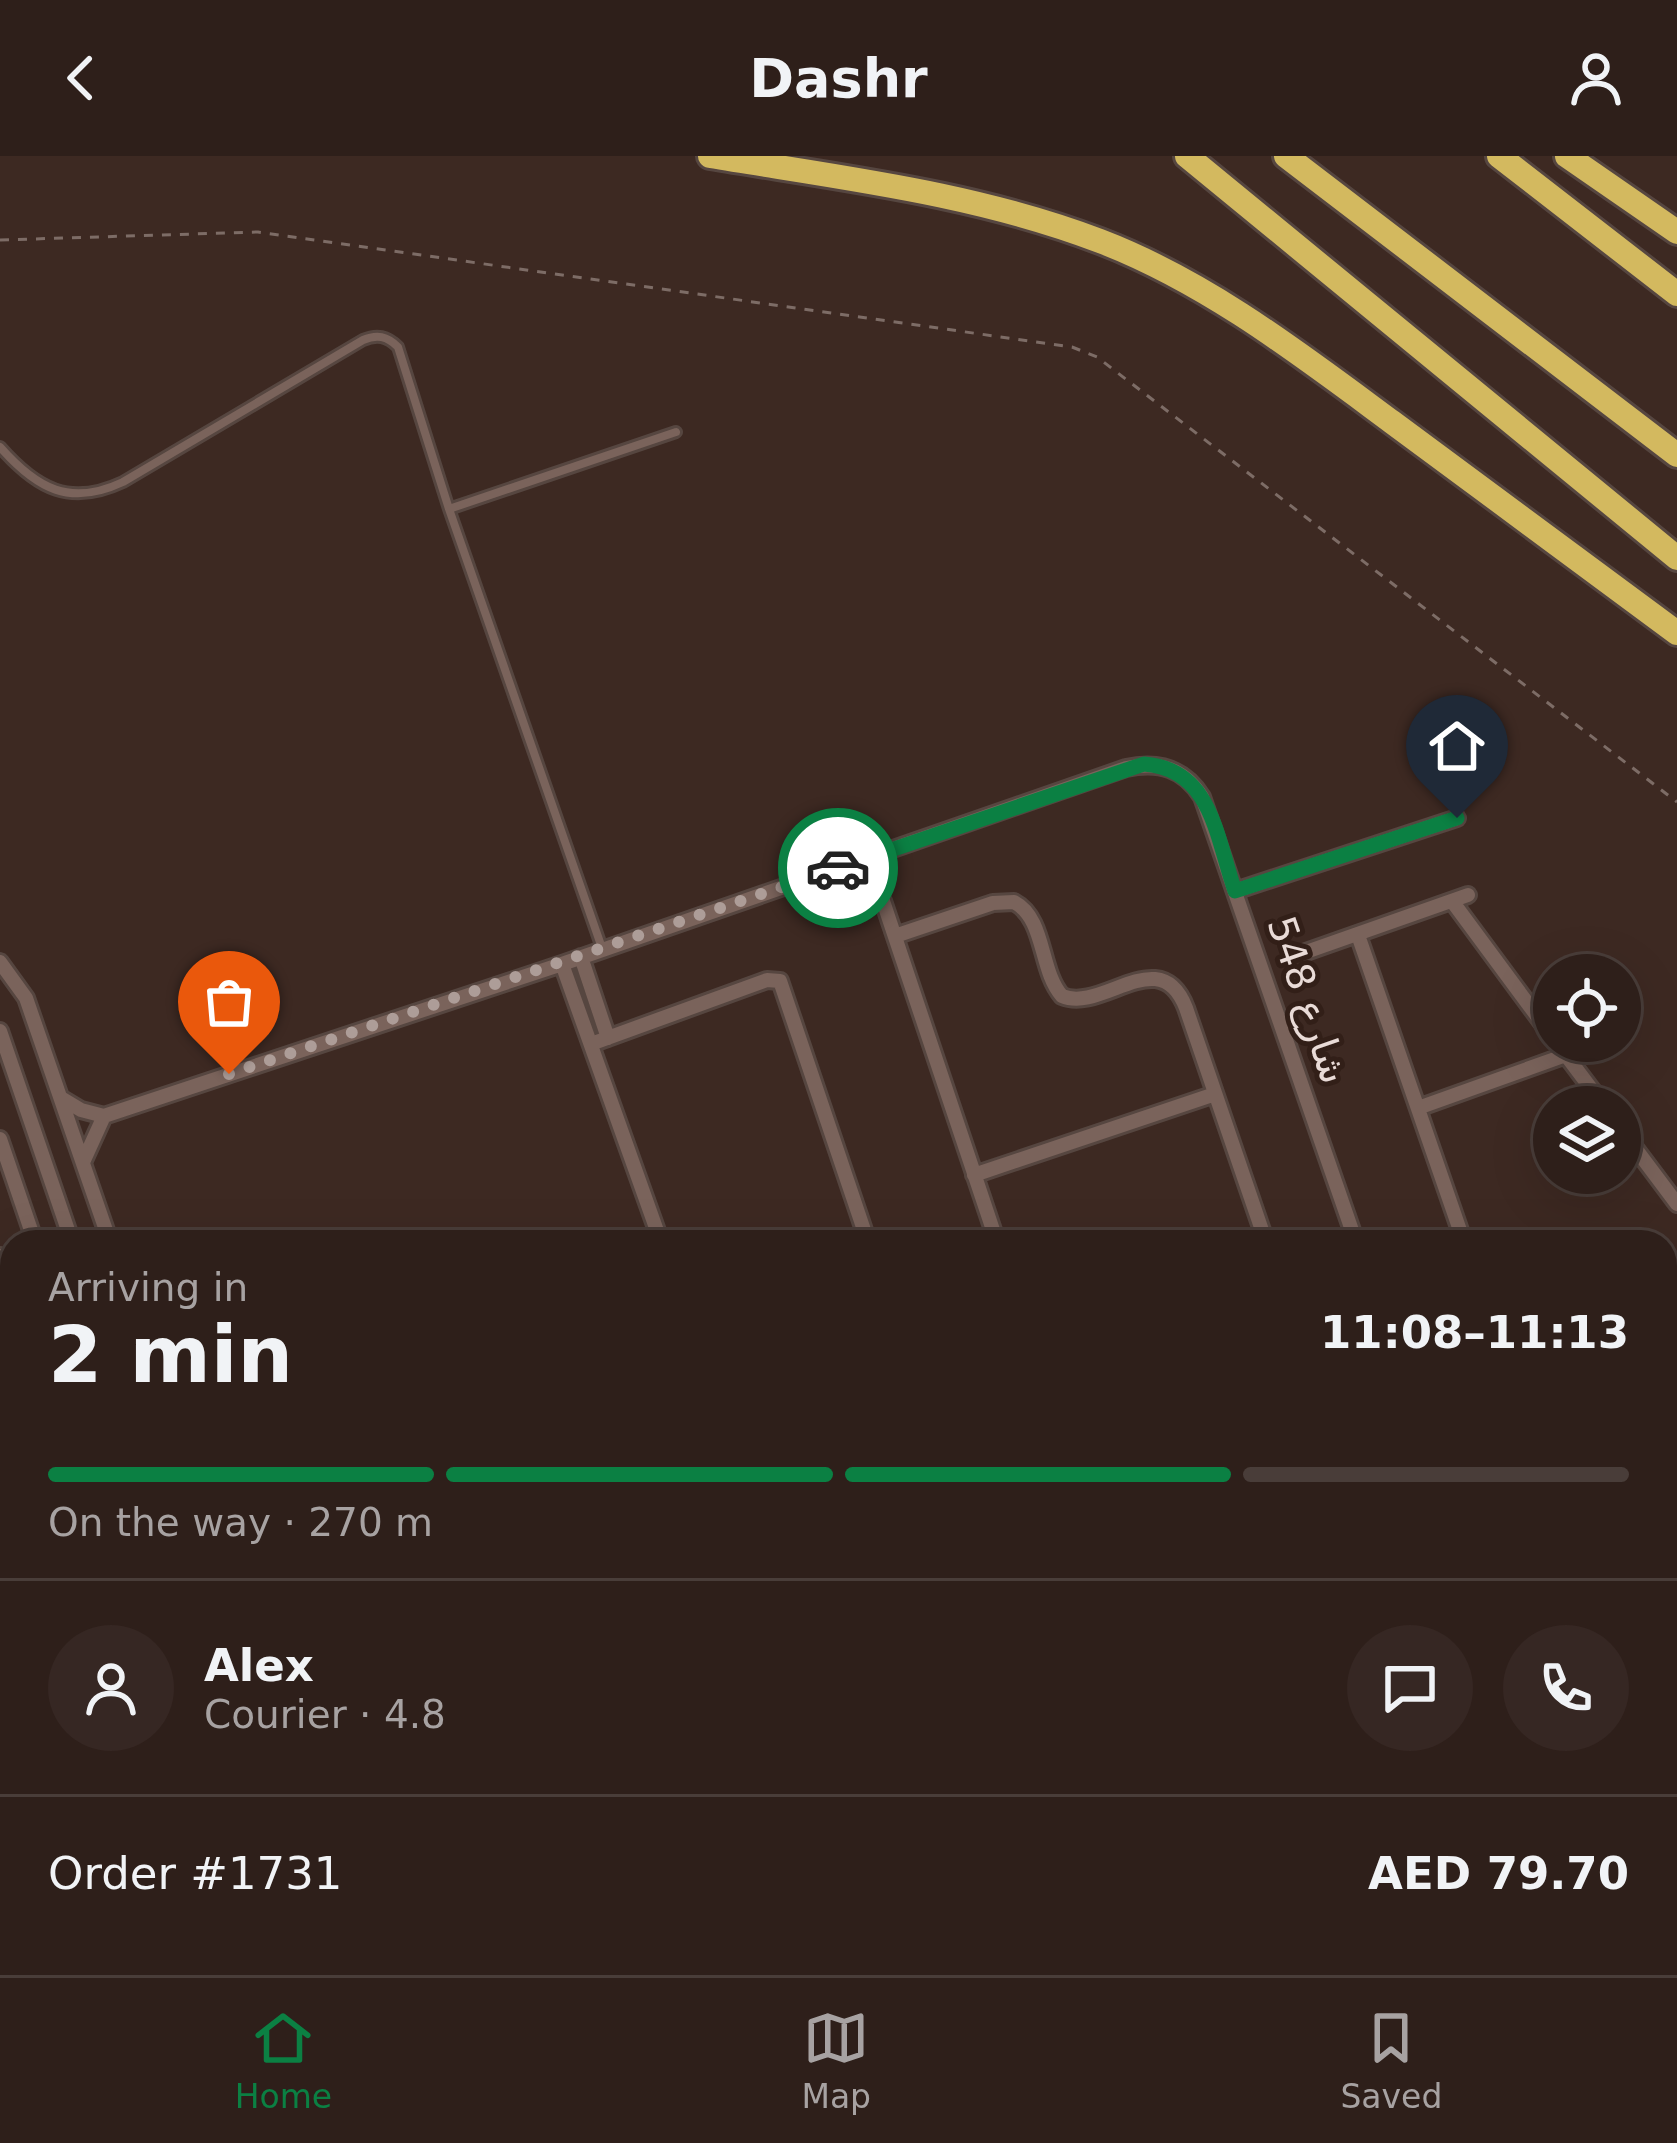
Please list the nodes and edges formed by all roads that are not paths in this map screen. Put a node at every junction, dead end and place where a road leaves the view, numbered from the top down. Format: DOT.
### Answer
graph roads {
  1 [pos="687,156"];
  2 [pos="1187,156"];
  3 [pos="1286,156"];
  4 [pos="1499,156"];
  5 [pos="1568,156"];
  6 [pos="719,158"];
  7 [pos="1677,232"];
  8 [pos="1677,294"];
  9 [pos="676,432"];
  10 [pos="0,447"];
  11 [pos="1677,455"];
  12 [pos="449,509"];
  13 [pos="1677,558"];
  14 [pos="1677,633"];
  15 [pos="1457,818"];
  16 [pos="1235,891"];
  17 [pos="1468,896"];
  18 [pos="883,901"];
  19 [pos="1452,901"];
  20 [pos="1358,935"];
  21 [pos="895,936"];
  22 [pos="602,950"];
  23 [pos="1306,952"];
  24 [pos="581,957"];
  25 [pos="0,962"];
  26 [pos="562,964"];
  27 [pos="1533,1010"];
  28 [pos="0,1031"];
  29 [pos="608,1038"];
  30 [pos="591,1044"];
  31 [pos="1546,1062"];
  32 [pos="1215,1094"];
  33 [pos="62,1098"];
  34 [pos="1418,1108"];
  35 [pos="104,1116"];
  36 [pos="0,1139"];
  37 [pos="1641,1155"];
  38 [pos="83,1164"];
  39 [pos="6,1166"];
  40 [pos="974,1175"];
  41 [pos="1677,1204"];
  42 [pos="30,1230"];
  43 [pos="68,1230"];
  44 [pos="106,1230"];
  45 [pos="657,1230"];
  46 [pos="864,1230"];
  47 [pos="993,1230"];
  48 [pos="1262,1230"];
  49 [pos="1352,1230"];
  50 [pos="1460,1230"];
  1 -- 6 [label="highway"];
  2 -- 13 [label="highway"];
  3 -- 11 [label="highway"];
  4 -- 8 [label="highway"];
  5 -- 7 [label="highway"];
  6 -- 14 [label="highway"];
  9 -- 12 [label="lane"];
  10 -- 12 [label="lane"];
  12 -- 22 [label="lane"];
  15 -- 16 [label="street"];
  16 -- 22 [label="street, شارع 548"];
  16 -- 49 [label="street, شارع 548"];
  17 -- 19 [label="street"];
  18 -- 21 [label="street"];
  19 -- 20 [label="street"];
  19 -- 27 [label="street"];
  20 -- 23 [label="street"];
  20 -- 34 [label="street"];
  21 -- 32 [label="street"];
  21 -- 40 [label="street"];
  22 -- 24 [label="street, شارع 548"];
  24 -- 26 [label="street, شارع 548"];
  24 -- 29 [label="street"];
  25 -- 33 [label="street"];
  26 -- 30 [label="street"];
  26 -- 35 [label="street, شارع 548"];
  28 -- 43 [label="street"];
  29 -- 30 [label="street"];
  29 -- 46 [label="street"];
  30 -- 45 [label="street"];
  31 -- 34 [label="street"];
  32 -- 40 [label="street"];
  32 -- 48 [label="street"];
  33 -- 35 [label="street"];
  33 -- 38 [label="street"];
  34 -- 50 [label="street"];
  35 -- 38 [label="street"];
  36 -- 39 [label="street"];
  37 -- 41 [label="street"];
  38 -- 44 [label="street"];
  39 -- 42 [label="street"];
  40 -- 47 [label="street"];
}
